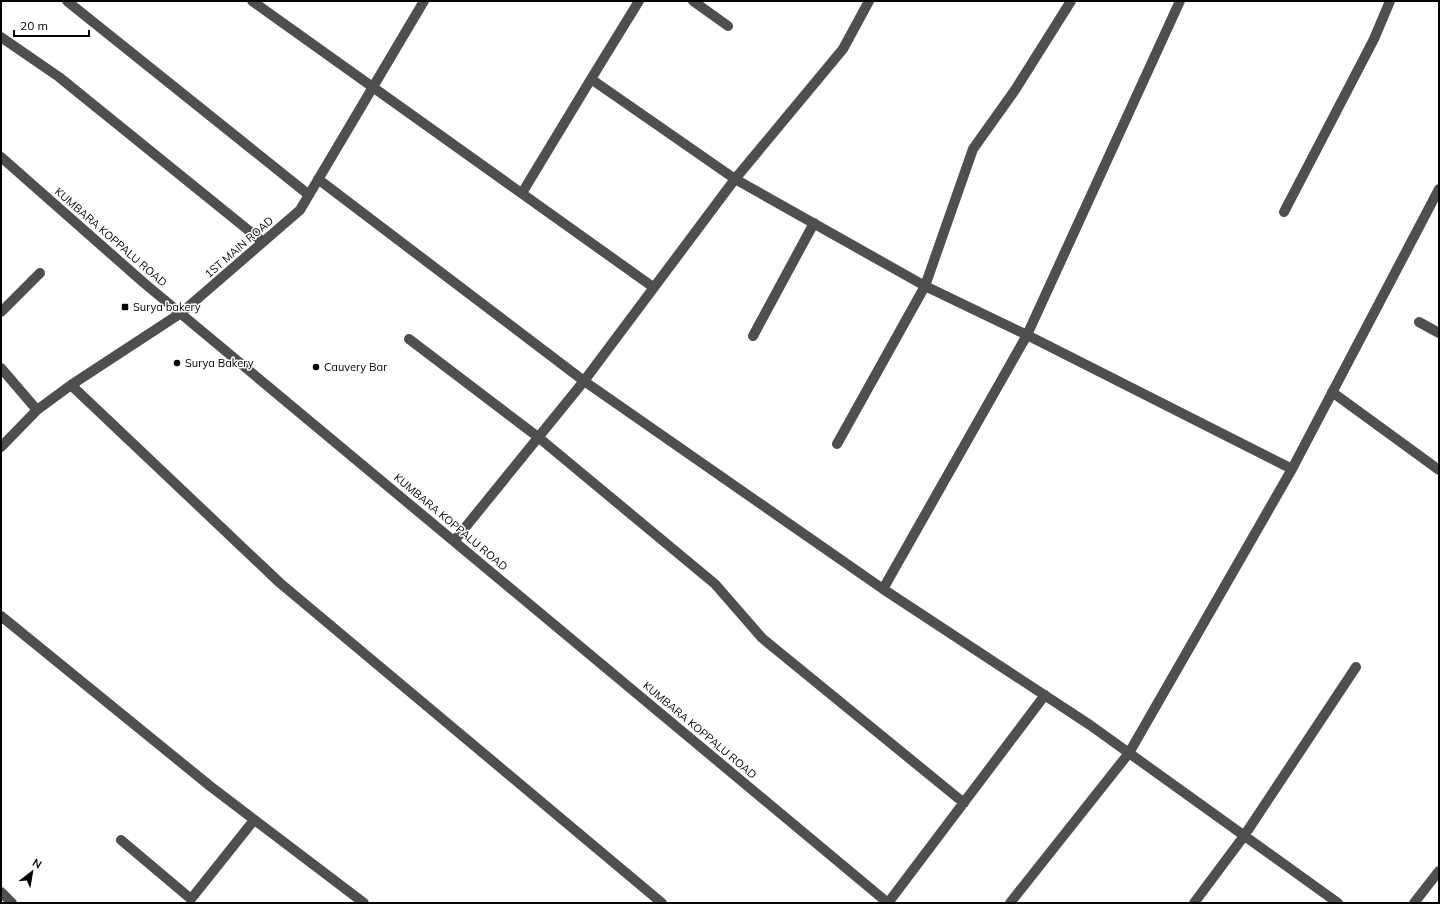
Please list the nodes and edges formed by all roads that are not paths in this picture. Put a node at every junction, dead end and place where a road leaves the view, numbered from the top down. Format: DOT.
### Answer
graph roads {
  1 [pos="67,1"];
  2 [pos="252,1"];
  3 [pos="424,1"];
  4 [pos="639,1"];
  5 [pos="693,1"];
  6 [pos="869,1"];
  7 [pos="1071,1"];
  8 [pos="1180,1"];
  9 [pos="1390,1"];
  10 [pos="728,26"];
  11 [pos="1,37"];
  12 [pos="591,78"];
  13 [pos="373,87"];
  14 [pos="1,157"];
  15 [pos="318,179"];
  16 [pos="735,179"];
  17 [pos="1439,189"];
  18 [pos="522,193"];
  19 [pos="309,195"];
  20 [pos="1284,212"];
  21 [pos="814,223"];
  22 [pos="263,242"];
  23 [pos="40,273"];
  24 [pos="925,286"];
  25 [pos="653,287"];
  26 [pos="1,312"];
  27 [pos="181,313"];
  28 [pos="1419,322"];
  29 [pos="1439,333"];
  30 [pos="1027,335"];
  31 [pos="753,336"];
  32 [pos="409,339"];
  33 [pos="1,368"];
  34 [pos="584,381"];
  35 [pos="71,385"];
  36 [pos="1332,392"];
  37 [pos="37,410"];
  38 [pos="538,437"];
  39 [pos="837,444"];
  40 [pos="1,447"];
  41 [pos="1292,469"];
  42 [pos="1439,470"];
  43 [pos="455,540"];
  44 [pos="883,588"];
  45 [pos="1,616"];
  46 [pos="1356,667"];
  47 [pos="1045,695"];
  48 [pos="1129,753"];
  49 [pos="964,803"];
  50 [pos="254,820"];
  51 [pos="1244,836"];
  52 [pos="121,840"];
  53 [pos="1439,871"];
  54 [pos="1,892"];
  55 [pos="12,903"];
  56 [pos="364,903"];
  57 [pos="662,903"];
  58 [pos="888,903"];
  59 [pos="1010,903"];
  60 [pos="1194,903"];
  61 [pos="1338,903"];
  62 [pos="1414,903"];
  1 -- 19 [label="street"];
  2 -- 13 [label="street"];
  3 -- 13 [label="street, 1ST MAIN ROAD"];
  4 -- 12 [label="street"];
  5 -- 10 [label="street"];
  6 -- 16 [label="street"];
  7 -- 24 [label="street"];
  8 -- 30 [label="street"];
  9 -- 20 [label="street"];
  11 -- 22 [label="street"];
  12 -- 16 [label="street"];
  12 -- 18 [label="street"];
  13 -- 15 [label="street, 1ST MAIN ROAD"];
  13 -- 18 [label="street"];
  14 -- 27 [label="street, KUMBARA KOPPALU ROAD"];
  15 -- 19 [label="street, 1ST MAIN ROAD"];
  15 -- 34 [label="street"];
  16 -- 21 [label="street"];
  16 -- 25 [label="street"];
  17 -- 36 [label="street"];
  18 -- 25 [label="street"];
  19 -- 22 [label="street, 1ST MAIN ROAD"];
  21 -- 24 [label="street"];
  21 -- 31 [label="street"];
  22 -- 27 [label="street, 1ST MAIN ROAD"];
  23 -- 26 [label="street"];
  24 -- 30 [label="street"];
  24 -- 39 [label="street"];
  25 -- 34 [label="street"];
  27 -- 35 [label="street, 1ST MAIN ROAD"];
  27 -- 43 [label="street, KUMBARA KOPPALU ROAD"];
  28 -- 29 [label="street"];
  30 -- 41 [label="street"];
  30 -- 44 [label="street"];
  32 -- 38 [label="street"];
  33 -- 37 [label="street"];
  34 -- 38 [label="street"];
  34 -- 44 [label="street"];
  35 -- 37 [label="street, 1ST MAIN ROAD"];
  35 -- 57 [label="street"];
  36 -- 41 [label="street"];
  36 -- 42 [label="street"];
  37 -- 40 [label="street, 1ST MAIN ROAD"];
  38 -- 43 [label="street"];
  38 -- 49 [label="street"];
  41 -- 48 [label="street"];
  43 -- 58 [label="street, KUMBARA KOPPALU ROAD"];
  44 -- 47 [label="street"];
  45 -- 50 [label="street"];
  46 -- 51 [label="street"];
  47 -- 48 [label="street"];
  47 -- 49 [label="street"];
  48 -- 51 [label="street"];
  48 -- 59 [label="street"];
  49 -- 58 [label="street"];
  50 -- 52 [label="street"];
  50 -- 56 [label="street"];
  51 -- 60 [label="street"];
  51 -- 61 [label="street"];
  53 -- 62 [label="street"];
  54 -- 55 [label="street"];
}
